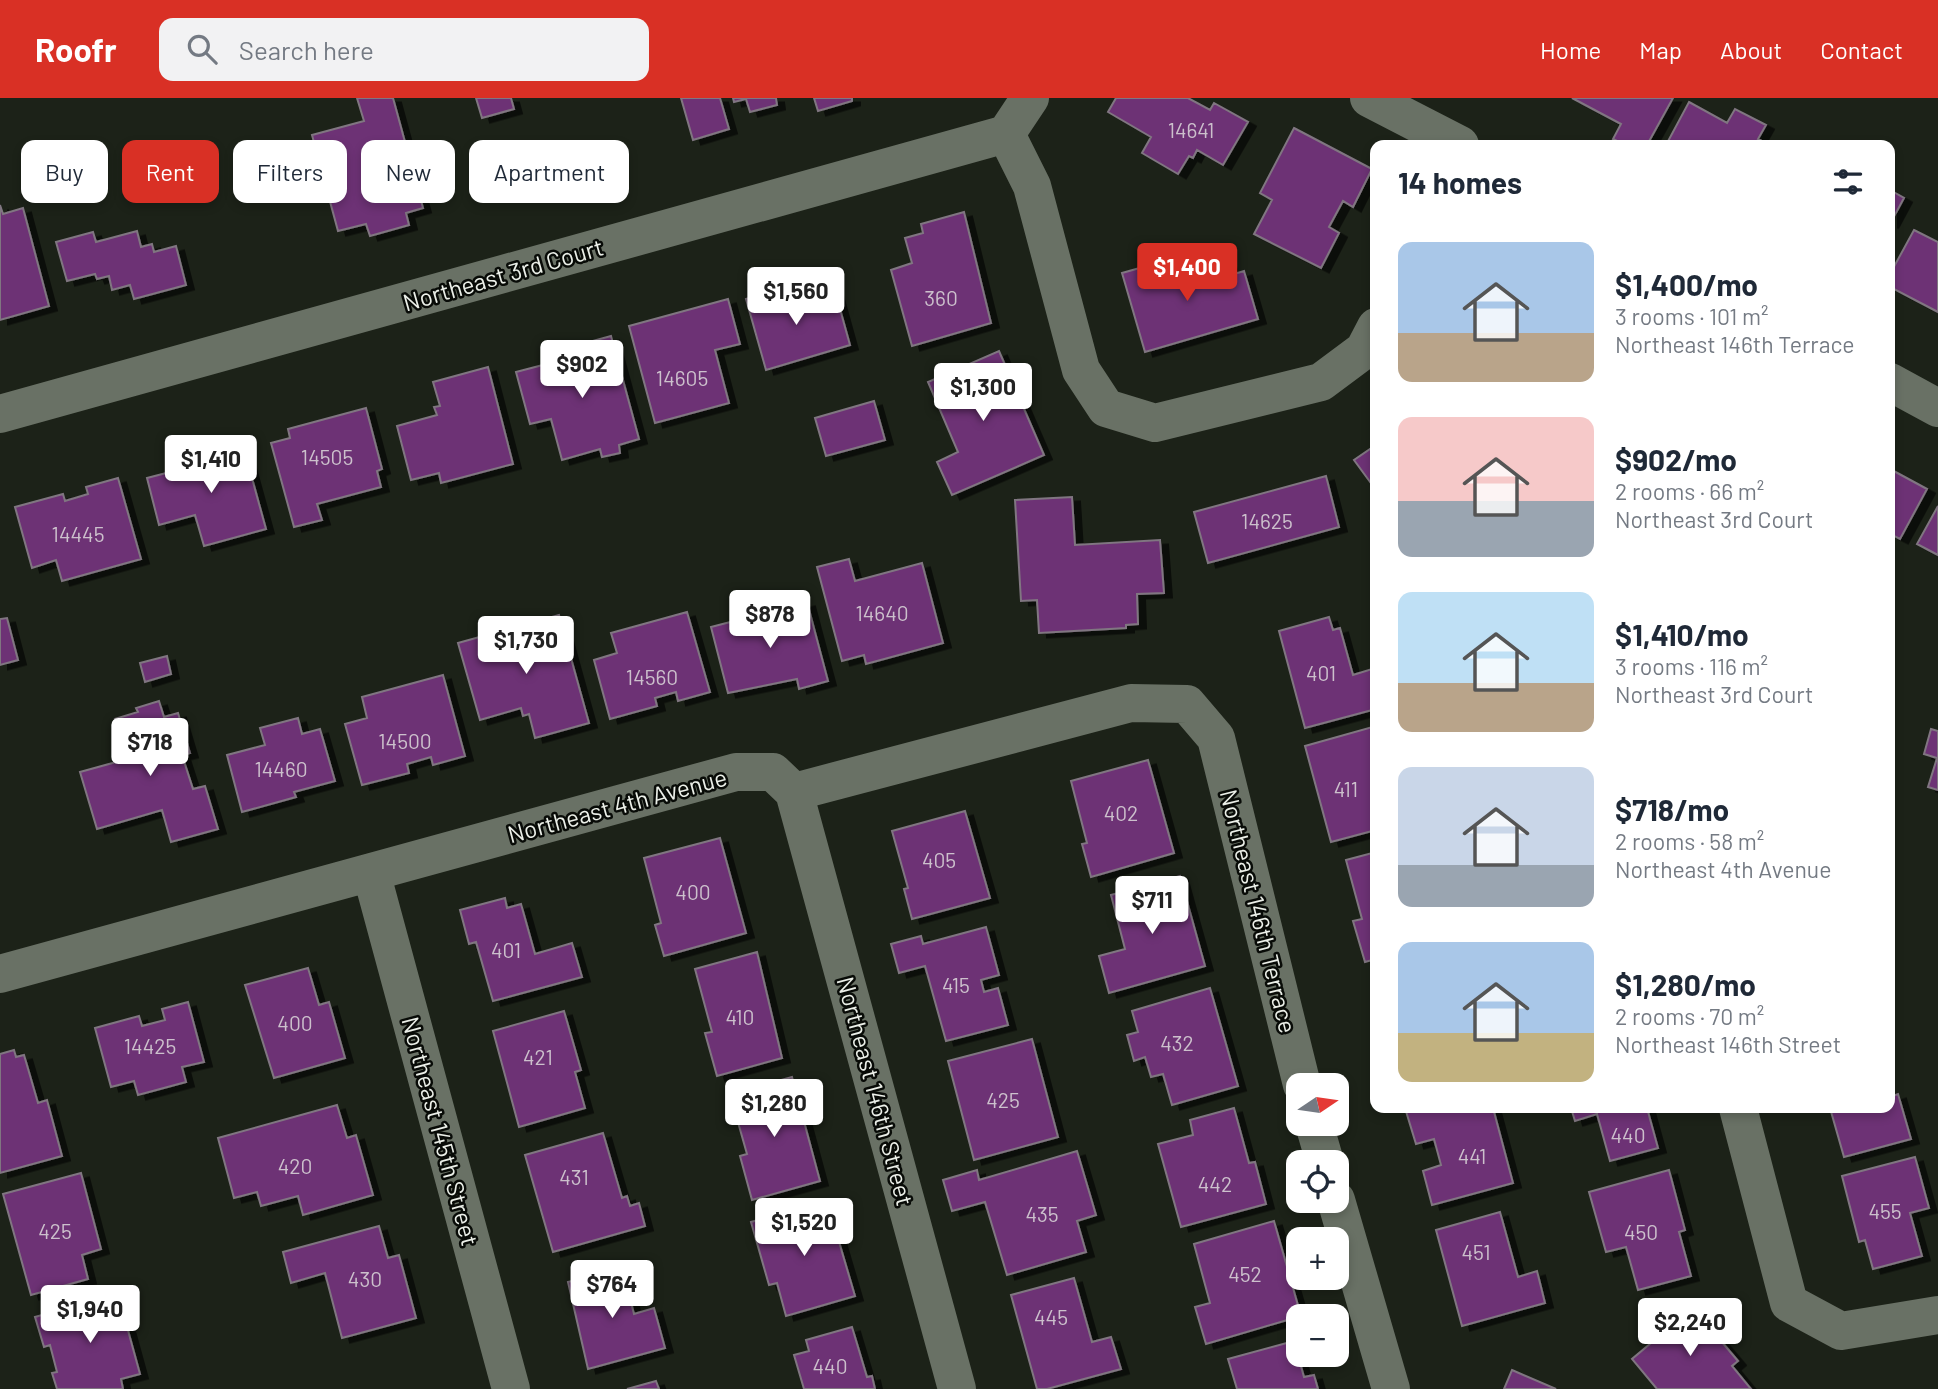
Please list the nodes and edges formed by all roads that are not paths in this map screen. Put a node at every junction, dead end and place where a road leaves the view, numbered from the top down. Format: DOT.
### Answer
graph roads {
  1 [pos="1030,98"];
  2 [pos="1369,98"];
  3 [pos="1006,134"];
  4 [pos="1450,140"];
  5 [pos="1370,338"];
  6 [pos="1895,385"];
  7 [pos="1938,408"];
  8 [pos="0,414"];
  9 [pos="794,792"];
  10 [pos="371,872"];
  11 [pos="0,974"];
  12 [pos="1299,1073"];
  13 [pos="1739,1113"];
  14 [pos="1340,1213"];
  15 [pos="1938,1315"];
  16 [pos="511,1389"];
  17 [pos="957,1389"];
  18 [pos="1391,1389"];
  1 -- 3 [label="street"];
  2 -- 4 [label="street"];
  3 -- 5 [label="street"];
  3 -- 8 [label="street, Northeast 3rd Court"];
  6 -- 7 [label="street"];
  9 -- 10 [label="street, Northeast 4th Avenue"];
  9 -- 12 [label="street, Northeast 146th Terrace"];
  9 -- 17 [label="street, Northeast 146th Street"];
  10 -- 11 [label="street, Northeast 4th Avenue"];
  10 -- 16 [label="street, Northeast 145th Street"];
  13 -- 15 [label="street"];
  14 -- 18 [label="street"];
}
